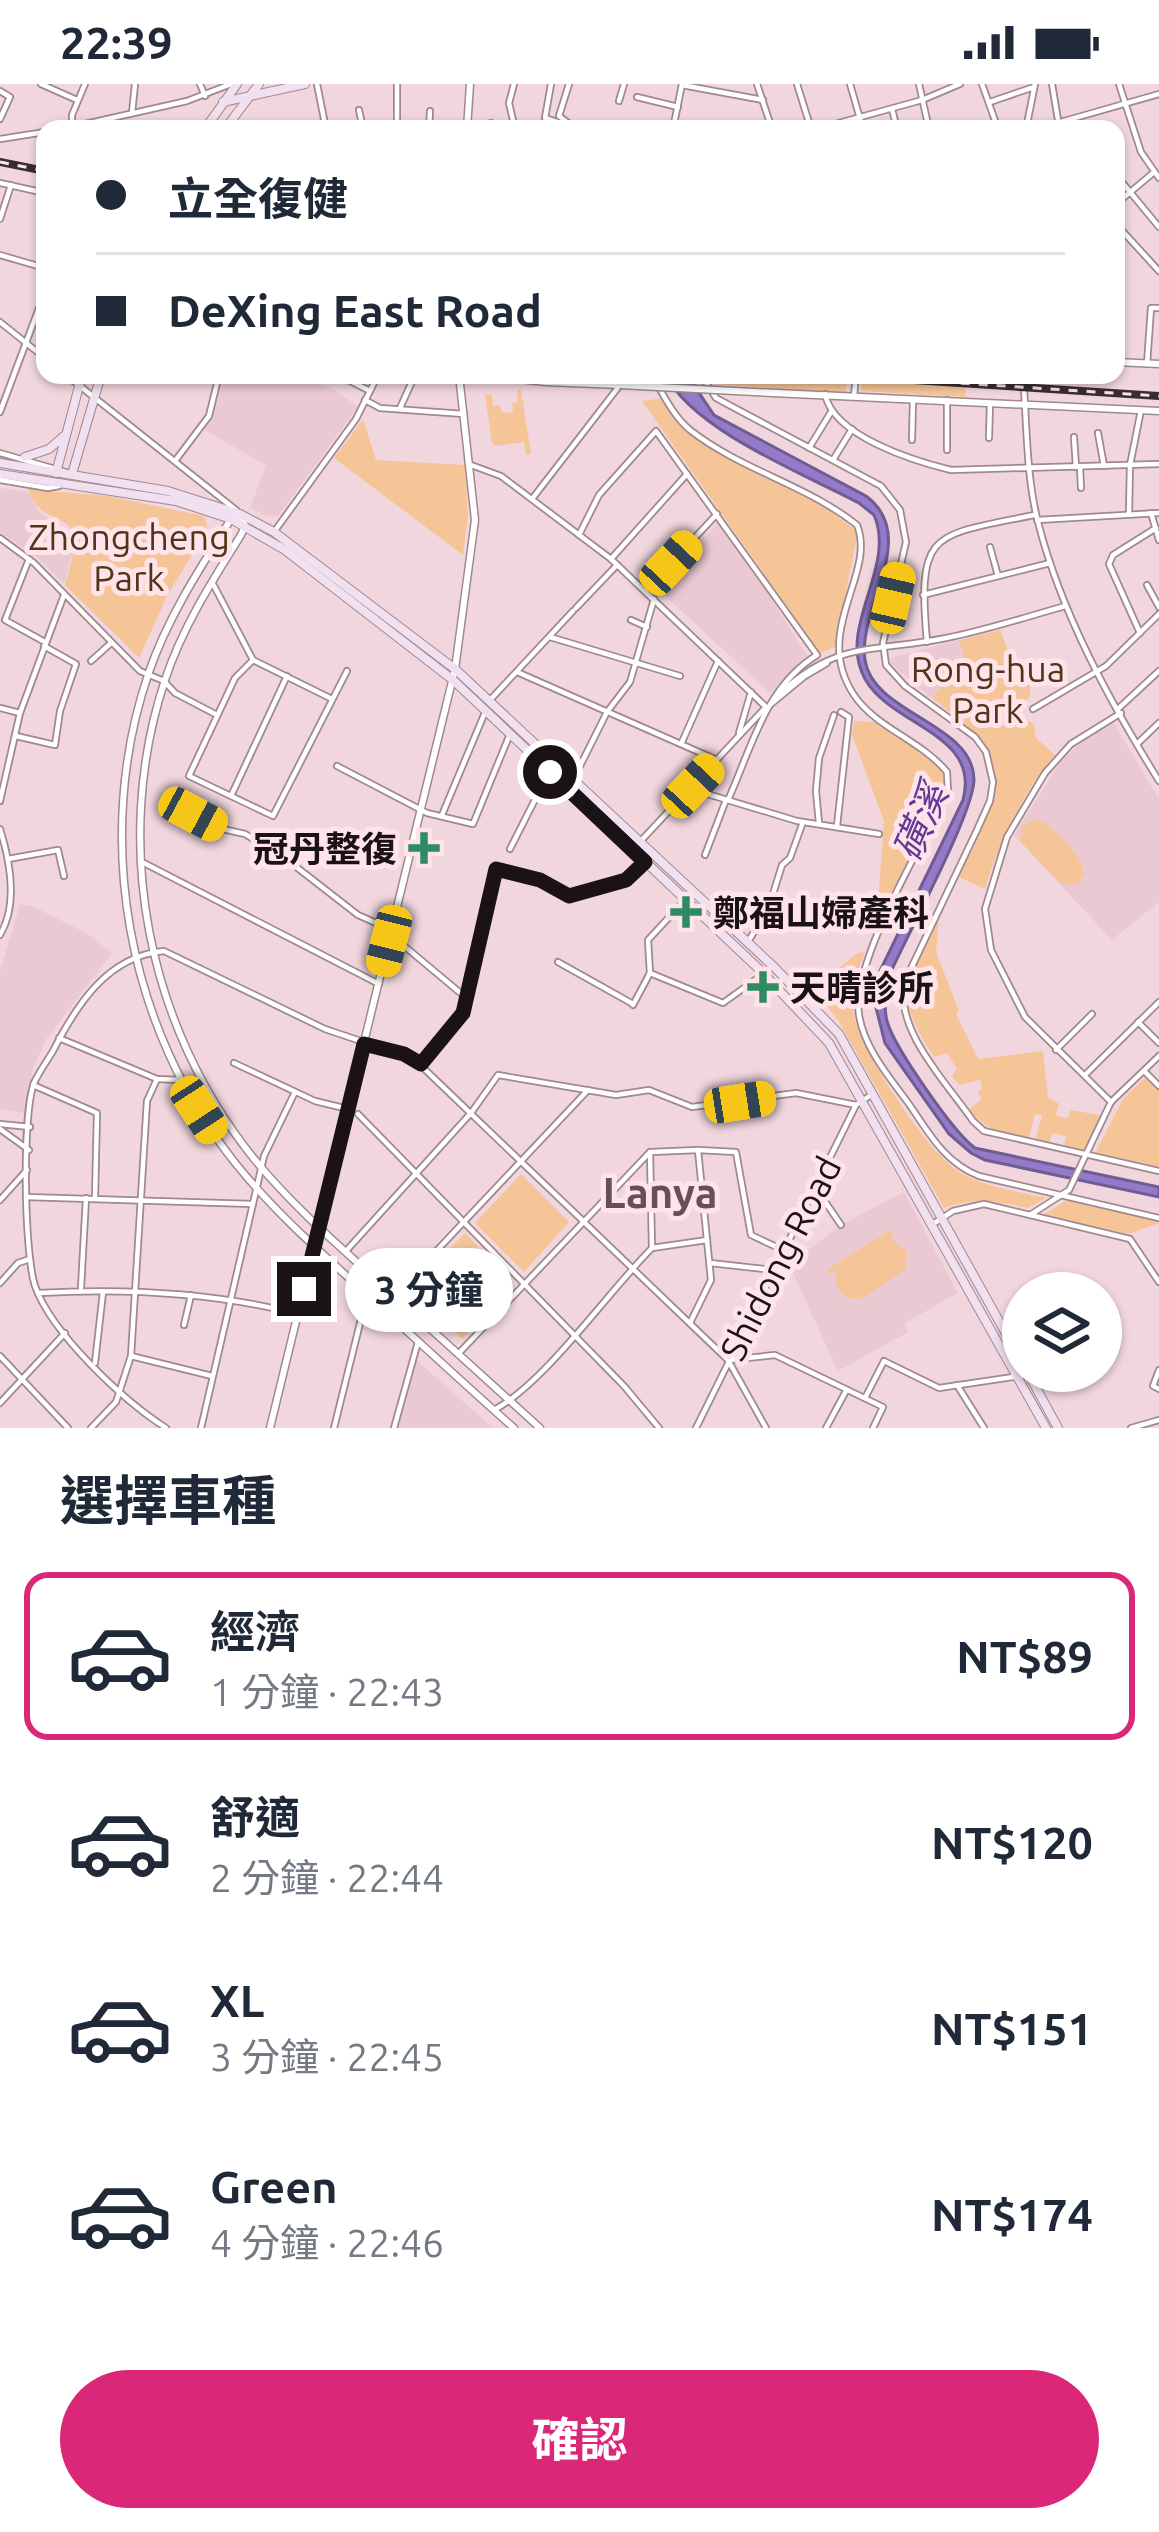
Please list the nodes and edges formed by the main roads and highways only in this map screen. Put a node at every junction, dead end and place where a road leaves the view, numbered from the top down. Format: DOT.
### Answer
graph roads {
  1 [pos="234,84"];
  2 [pos="259,84"];
  3 [pos="305,84"];
  4 [pos="248,97"];
  5 [pos="223,102"];
  6 [pos="211,120"];
  7 [pos="231,120"];
  8 [pos="79,384"];
  9 [pos="98,384"];
  10 [pos="66,435"];
  11 [pos="25,457"];
  12 [pos="0,464"];
  13 [pos="57,470"];
  14 [pos="13,471"];
  15 [pos="72,474"];
  16 [pos="0,477"];
  17 [pos="63,484"];
  18 [pos="236,516"];
  19 [pos="454,674"];
  20 [pos="488,705"];
  21 [pos="568,783"];
  22 [pos="636,846"];
  23 [pos="863,1100"];
  24 [pos="1002,1330"];
  25 [pos="1002,1336"];
  26 [pos="1032,1392"];
  27 [pos="1037,1392"];
  28 [pos="1046,1428"];
  29 [pos="1058,1428"];
  1 -- 5 [label="main road"];
  2 -- 4 [label="main road"];
  3 -- 4 [label="main road"];
  4 -- 5 [label="main road"];
  4 -- 7 [label="main road"];
  5 -- 6 [label="main road"];
  8 -- 10 [label="main road"];
  9 -- 15 [label="main road"];
  10 -- 11 [label="main road"];
  10 -- 13 [label="main road"];
  12 -- 14 [label="main road"];
  13 -- 14 [label="main road"];
  13 -- 15 [label="main road"];
  13 -- 17 [label="main road"];
  14 -- 16 [label="main road"];
  14 -- 17 [label="main road"];
  15 -- 17 [label="main road"];
  15 -- 18 [label="main road"];
  17 -- 18 [label="main road"];
  18 -- 19 [label="main road"];
  18 -- 19 [label="main road"];
  19 -- 20 [label="main road"];
  20 -- 21 [label="main road"];
  20 -- 21 [label="main road"];
  21 -- 22 [label="main road"];
  22 -- 23 [label="main road"];
  22 -- 23 [label="main road"];
  23 -- 24 [label="main road"];
  23 -- 25 [label="main road"];
  26 -- 28 [label="main road"];
  27 -- 29 [label="main road"];
}
